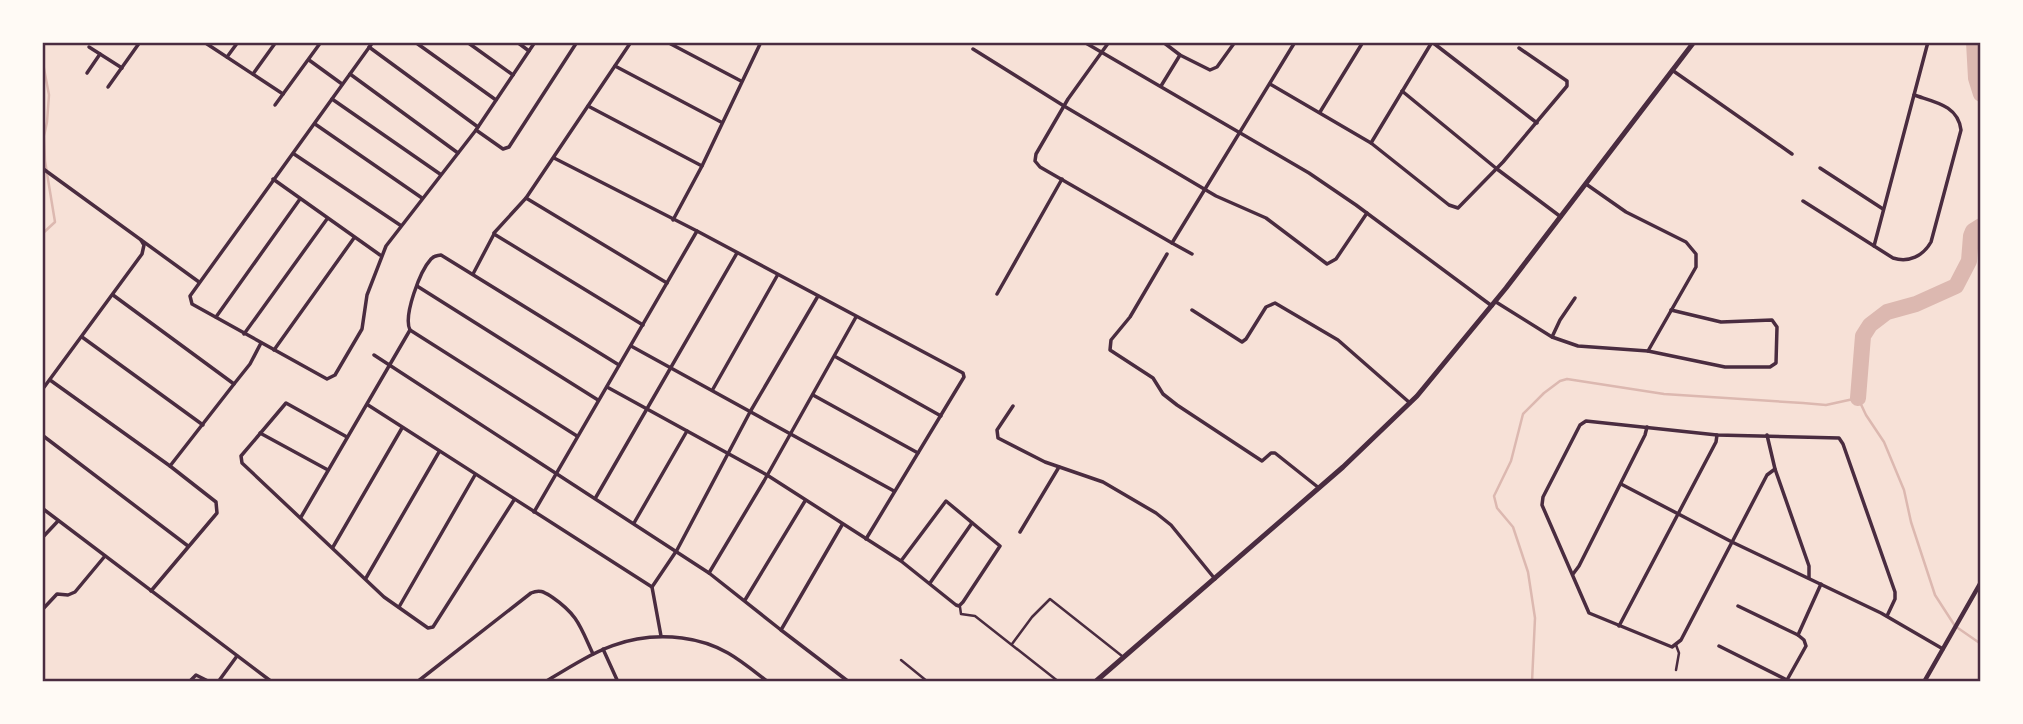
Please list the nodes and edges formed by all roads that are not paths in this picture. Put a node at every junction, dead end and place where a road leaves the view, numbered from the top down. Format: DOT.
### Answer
graph roads {
  1 [pos="204,42"];
  2 [pos="238,42"];
  3 [pos="276,42"];
  4 [pos="321,42"];
  5 [pos="373,42"];
  6 [pos="415,42"];
  7 [pos="467,42"];
  8 [pos="517,42"];
  9 [pos="535,42"];
  10 [pos="577,42"];
  11 [pos="631,42"];
  12 [pos="667,42"];
  13 [pos="761,42"];
  14 [pos="1084,42"];
  15 [pos="1109,42"];
  16 [pos="1163,42"];
  17 [pos="1235,42"];
  18 [pos="1295,42"];
  19 [pos="1363,42"];
  20 [pos="1432,42"];
  21 [pos="1694,42"];
  22 [pos="1928,42"];
  23 [pos="138,43"];
  24 [pos="89,47"];
  25 [pos="369,47"];
  26 [pos="1519,48"];
  27 [pos="973,49"];
  28 [pos="529,51"];
  29 [pos="1102,53"];
  30 [pos="100,54"];
  31 [pos="1180,55"];
  32 [pos="227,57"];
  33 [pos="309,60"];
  34 [pos="615,66"];
  35 [pos="122,68"];
  36 [pos="1672,70"];
  37 [pos="87,73"];
  38 [pos="253,74"];
  39 [pos="350,74"];
  40 [pos="513,75"];
  41 [pos="741,81"];
  42 [pos="342,84"];
  43 [pos="1270,84"];
  44 [pos="108,87"];
  45 [pos="1160,87"];
  46 [pos="1402,91"];
  47 [pos="284,94"];
  48 [pos="1914,95"];
  49 [pos="332,99"];
  50 [pos="496,100"];
  51 [pos="275,105"];
  52 [pos="588,106"];
  53 [pos="1063,106"];
  54 [pos="1320,113"];
  55 [pos="721,122"];
  56 [pos="1537,123"];
  57 [pos="315,124"];
  58 [pos="477,129"];
  59 [pos="1241,132"];
  60 [pos="1371,143"];
  61 [pos="458,153"];
  62 [pos="294,154"];
  63 [pos="1792,155"];
  64 [pos="554,158"];
  65 [pos="702,166"];
  66 [pos="42,168"];
  67 [pos="1820,168"];
  68 [pos="1497,169"];
  69 [pos="440,174"];
  70 [pos="273,179"];
  71 [pos="1062,179"];
  72 [pos="1586,184"];
  73 [pos="1205,189"];
  74 [pos="422,198"];
  75 [pos="526,198"];
  76 [pos="300,200"];
  77 [pos="1803,201"];
  78 [pos="1883,209"];
  79 [pos="1367,213"];
  80 [pos="1561,217"];
  81 [pos="327,219"];
  82 [pos="673,220"];
  83 [pos="400,225"];
  84 [pos="697,231"];
  85 [pos="494,234"];
  86 [pos="139,238"];
  87 [pos="354,238"];
  88 [pos="1172,243"];
  89 [pos="1874,247"];
  90 [pos="737,253"];
  91 [pos="1167,254"];
  92 [pos="1192,254"];
  93 [pos="381,256"];
  94 [pos="473,274"];
  95 [pos="777,276"];
  96 [pos="199,282"];
  97 [pos="667,283"];
  98 [pos="417,286"];
  99 [pos="113,295"];
  100 [pos="997,295"];
  101 [pos="818,296"];
  102 [pos="1575,298"];
  103 [pos="1494,304"];
  104 [pos="1192,310"];
  105 [pos="1671,310"];
  106 [pos="216,317"];
  107 [pos="856,317"];
  108 [pos="643,325"];
  109 [pos="410,330"];
  110 [pos="244,334"];
  111 [pos="82,337"];
  112 [pos="1552,337"];
  113 [pos="261,343"];
  114 [pos="631,346"];
  115 [pos="274,350"];
  116 [pos="1648,351"];
  117 [pos="374,355"];
  118 [pos="835,357"];
  119 [pos="619,365"];
  120 [pos="391,366"];
  121 [pos="671,367"];
  122 [pos="50,380"];
  123 [pos="234,384"];
  124 [pos="607,386"];
  125 [pos="42,390"];
  126 [pos="712,390"];
  127 [pos="813,395"];
  128 [pos="598,400"];
  129 [pos="367,404"];
  130 [pos="1410,404"];
  131 [pos="1013,406"];
  132 [pos="648,408"];
  133 [pos="750,412"];
  134 [pos="941,416"];
  135 [pos="203,425"];
  136 [pos="1647,427"];
  137 [pos="402,428"];
  138 [pos="687,430"];
  139 [pos="260,432"];
  140 [pos="791,432"];
  141 [pos="42,435"];
  142 [pos="1717,435"];
  143 [pos="1767,435"];
  144 [pos="348,436"];
  145 [pos="577,436"];
  146 [pos="439,452"];
  147 [pos="728,452"];
  148 [pos="918,453"];
  149 [pos="170,466"];
  150 [pos="1059,467"];
  151 [pos="1775,469"];
  152 [pos="328,470"];
  153 [pos="557,472"];
  154 [pos="475,475"];
  155 [pos="767,475"];
  156 [pos="1621,484"];
  157 [pos="1320,488"];
  158 [pos="894,491"];
  159 [pos="596,497"];
  160 [pos="514,500"];
  161 [pos="805,501"];
  162 [pos="42,508"];
  163 [pos="534,512"];
  164 [pos="1676,514"];
  165 [pos="301,517"];
  166 [pos="58,520"];
  167 [pos="634,523"];
  168 [pos="972,523"];
  169 [pos="842,525"];
  170 [pos="1020,532"];
  171 [pos="42,538"];
  172 [pos="866,539"];
  173 [pos="1732,542"];
  174 [pos="188,546"];
  175 [pos="333,547"];
  176 [pos="677,550"];
  177 [pos="105,556"];
  178 [pos="901,561"];
  179 [pos="709,573"];
  180 [pos="1573,574"];
  181 [pos="366,578"];
  182 [pos="1809,578"];
  183 [pos="1215,579"];
  184 [pos="1981,582"];
  185 [pos="930,583"];
  186 [pos="1821,584"];
  187 [pos="652,587"];
  188 [pos="151,591"];
  189 [pos="745,600"];
  190 [pos="960,606"];
  191 [pos="1738,606"];
  192 [pos="398,607"];
  193 [pos="42,610"];
  194 [pos="1887,616"];
  195 [pos="1619,626"];
  196 [pos="781,630"];
  197 [pos="1798,635"];
  198 [pos="661,636"];
  199 [pos="1012,643"];
  200 [pos="1676,645"];
  201 [pos="1719,646"];
  202 [pos="603,649"];
  203 [pos="1943,649"];
  204 [pos="593,654"];
  205 [pos="237,656"];
  206 [pos="1124,658"];
  207 [pos="901,660"];
  208 [pos="1676,670"];
  209 [pos="189,682"];
  210 [pos="209,682"];
  211 [pos="218,682"];
  212 [pos="272,682"];
  213 [pos="416,682"];
  214 [pos="545,682"];
  215 [pos="618,682"];
  216 [pos="768,682"];
  217 [pos="849,682"];
  218 [pos="928,682"];
  219 [pos="1059,682"];
  220 [pos="1096,682"];
  221 [pos="1924,682"];
  1 -- 32 [label="street"];
  2 -- 32 [label="street"];
  3 -- 38 [label="street"];
  4 -- 33 [label="street"];
  5 -- 25 [label="street"];
  6 -- 50 [label="street"];
  7 -- 40 [label="street"];
  8 -- 28 [label="street"];
  9 -- 28 [label="street"];
  10 -- 58 [label="street"];
  11 -- 34 [label="street"];
  12 -- 41 [label="street"];
  13 -- 41 [label="street"];
  14 -- 29 [label="street"];
  15 -- 29 [label="street"];
  16 -- 31 [label="street"];
  17 -- 31 [label="street"];
  18 -- 43 [label="street"];
  19 -- 54 [label="street"];
  20 -- 46 [label="street"];
  20 -- 56 [label="street"];
  21 -- 36 [label="main road"];
  22 -- 48 [label="street"];
  23 -- 35 [label="street"];
  24 -- 30 [label="street"];
  25 -- 39 [label="street"];
  25 -- 58 [label="street"];
  26 -- 56 [label="street"];
  27 -- 53 [label="street"];
  28 -- 40 [label="street"];
  29 -- 45 [label="street"];
  29 -- 53 [label="street"];
  30 -- 35 [label="street"];
  30 -- 37 [label="street"];
  31 -- 45 [label="street"];
  32 -- 38 [label="street"];
  33 -- 42 [label="street"];
  33 -- 47 [label="street"];
  34 -- 52 [label="street"];
  34 -- 55 [label="street"];
  35 -- 44 [label="street"];
  36 -- 63 [label="street"];
  36 -- 72 [label="main road"];
  38 -- 47 [label="street"];
  39 -- 42 [label="street"];
  39 -- 61 [label="street"];
  40 -- 50 [label="street"];
  41 -- 55 [label="street"];
  42 -- 49 [label="street"];
  43 -- 54 [label="street"];
  43 -- 59 [label="street"];
  45 -- 59 [label="street"];
  46 -- 60 [label="street"];
  46 -- 68 [label="street"];
  47 -- 51 [label="street"];
  48 -- 78 [label="street"];
  48 -- 89 [label="street"];
  49 -- 57 [label="street"];
  49 -- 69 [label="street"];
  50 -- 58 [label="street"];
  52 -- 64 [label="street"];
  52 -- 65 [label="street"];
  53 -- 71 [label="street"];
  53 -- 73 [label="street"];
  54 -- 60 [label="street"];
  55 -- 65 [label="street"];
  56 -- 68 [label="street"];
  57 -- 62 [label="street"];
  57 -- 74 [label="street"];
  58 -- 61 [label="street"];
  59 -- 73 [label="street"];
  59 -- 79 [label="street"];
  60 -- 68 [label="street"];
  61 -- 69 [label="street"];
  62 -- 70 [label="street"];
  62 -- 83 [label="street"];
  64 -- 75 [label="street"];
  64 -- 82 [label="street"];
  65 -- 82 [label="street"];
  66 -- 86 [label="street"];
  67 -- 78 [label="street"];
  68 -- 80 [label="street"];
  69 -- 74 [label="street"];
  70 -- 76 [label="street"];
  70 -- 96 [label="street"];
  71 -- 88 [label="street"];
  71 -- 100 [label="street"];
  72 -- 80 [label="main road"];
  72 -- 105 [label="street"];
  73 -- 79 [label="street"];
  73 -- 88 [label="street"];
  74 -- 83 [label="street"];
  75 -- 85 [label="street"];
  75 -- 97 [label="street"];
  76 -- 81 [label="street"];
  76 -- 106 [label="street"];
  77 -- 89 [label="street"];
  78 -- 89 [label="street"];
  79 -- 103 [label="street"];
  80 -- 103 [label="main road"];
  81 -- 87 [label="street"];
  81 -- 110 [label="street"];
  82 -- 84 [label="street"];
  83 -- 93 [label="street"];
  84 -- 90 [label="street"];
  84 -- 97 [label="street"];
  85 -- 94 [label="street"];
  85 -- 108 [label="street"];
  86 -- 96 [label="street"];
  86 -- 99 [label="street"];
  87 -- 93 [label="street"];
  87 -- 115 [label="street"];
  88 -- 92 [label="street"];
  90 -- 95 [label="street"];
  90 -- 121 [label="street"];
  91 -- 157 [label="street"];
  93 -- 115 [label="street"];
  94 -- 98 [label="street"];
  94 -- 119 [label="street"];
  95 -- 101 [label="street"];
  95 -- 126 [label="street"];
  96 -- 106 [label="street"];
  97 -- 108 [label="street"];
  98 -- 109 [label="street"];
  98 -- 128 [label="street"];
  99 -- 111 [label="street"];
  99 -- 123 [label="street"];
  101 -- 107 [label="street"];
  101 -- 133 [label="street"];
  102 -- 112 [label="street"];
  103 -- 112 [label="street"];
  103 -- 130 [label="main road"];
  104 -- 130 [label="street"];
  105 -- 116 [label="street"];
  105 -- 116 [label="street"];
  106 -- 110 [label="street"];
  107 -- 118 [label="street"];
  107 -- 134 [label="street"];
  108 -- 114 [label="street"];
  109 -- 120 [label="street"];
  109 -- 145 [label="street"];
  110 -- 113 [label="street"];
  111 -- 122 [label="street"];
  111 -- 135 [label="street"];
  112 -- 116 [label="street"];
  113 -- 115 [label="street"];
  113 -- 123 [label="street"];
  114 -- 119 [label="street"];
  114 -- 121 [label="street"];
  117 -- 120 [label="street"];
  118 -- 127 [label="street"];
  118 -- 134 [label="street"];
  119 -- 124 [label="street"];
  120 -- 129 [label="street"];
  120 -- 153 [label="street"];
  121 -- 126 [label="street"];
  121 -- 132 [label="street"];
  122 -- 125 [label="street"];
  122 -- 149 [label="street"];
  123 -- 135 [label="street"];
  124 -- 128 [label="street"];
  124 -- 132 [label="street"];
  126 -- 133 [label="street"];
  127 -- 140 [label="street"];
  127 -- 148 [label="street"];
  128 -- 145 [label="street"];
  129 -- 137 [label="street"];
  129 -- 144 [label="street"];
  130 -- 157 [label="main road"];
  131 -- 150 [label="street"];
  132 -- 138 [label="street"];
  132 -- 159 [label="street"];
  133 -- 140 [label="street"];
  133 -- 147 [label="street"];
  134 -- 148 [label="street"];
  135 -- 149 [label="street"];
  136 -- 142 [label="street"];
  136 -- 156 [label="street"];
  136 -- 180 [label="street"];
  137 -- 146 [label="street"];
  137 -- 175 [label="street"];
  138 -- 147 [label="street"];
  138 -- 167 [label="street"];
  139 -- 144 [label="street"];
  139 -- 152 [label="street"];
  139 -- 165 [label="street"];
  140 -- 155 [label="street"];
  140 -- 158 [label="street"];
  141 -- 174 [label="street"];
  142 -- 143 [label="street"];
  142 -- 164 [label="street"];
  143 -- 151 [label="street"];
  143 -- 194 [label="street"];
  144 -- 152 [label="street"];
  145 -- 153 [label="street"];
  146 -- 154 [label="street"];
  146 -- 181 [label="street"];
  147 -- 155 [label="street"];
  147 -- 176 [label="street"];
  148 -- 158 [label="street"];
  149 -- 174 [label="street"];
  150 -- 170 [label="street"];
  150 -- 183 [label="street"];
  151 -- 173 [label="street"];
  151 -- 182 [label="street"];
  152 -- 165 [label="street"];
  153 -- 159 [label="street"];
  153 -- 163 [label="street"];
  154 -- 160 [label="street"];
  154 -- 192 [label="street"];
  155 -- 161 [label="street"];
  155 -- 179 [label="street"];
  156 -- 164 [label="street"];
  156 -- 180 [label="street"];
  157 -- 183 [label="main road"];
  158 -- 172 [label="street"];
  159 -- 167 [label="street"];
  160 -- 163 [label="street"];
  160 -- 192 [label="street"];
  161 -- 169 [label="street"];
  161 -- 189 [label="street"];
  162 -- 166 [label="street"];
  163 -- 187 [label="street"];
  164 -- 173 [label="street"];
  164 -- 195 [label="street"];
  165 -- 175 [label="street"];
  166 -- 171 [label="street"];
  166 -- 177 [label="street"];
  167 -- 176 [label="street"];
  168 -- 178 [label="street"];
  168 -- 185 [label="street"];
  168 -- 190 [label="street"];
  169 -- 172 [label="street"];
  169 -- 196 [label="street"];
  172 -- 178 [label="street"];
  173 -- 182 [label="street"];
  173 -- 200 [label="street"];
  174 -- 188 [label="street"];
  175 -- 181 [label="street"];
  176 -- 179 [label="street"];
  176 -- 187 [label="street"];
  177 -- 188 [label="street"];
  177 -- 193 [label="street"];
  178 -- 185 [label="street"];
  179 -- 189 [label="street"];
  180 -- 195 [label="street"];
  181 -- 192 [label="street"];
  182 -- 186 [label="street"];
  183 -- 206 [label="main road"];
  184 -- 203 [label="street"];
  185 -- 190 [label="street"];
  186 -- 194 [label="street"];
  186 -- 197 [label="street"];
  187 -- 198 [label="street"];
  188 -- 205 [label="street"];
  189 -- 196 [label="street"];
  190 -- 199 [label="street"];
  191 -- 197 [label="street"];
  194 -- 203 [label="street"];
  195 -- 200 [label="street"];
  196 -- 217 [label="street"];
  197 -- 201 [label="street"];
  198 -- 202 [label="street"];
  198 -- 216 [label="street"];
  199 -- 206 [label="street"];
  199 -- 219 [label="street"];
  200 -- 208 [label="street"];
  202 -- 204 [label="street"];
  202 -- 215 [label="street"];
  203 -- 221 [label="street"];
  204 -- 213 [label="street"];
  204 -- 214 [label="street"];
  205 -- 211 [label="street"];
  205 -- 212 [label="street"];
  206 -- 220 [label="main road"];
  207 -- 218 [label="street"];
  209 -- 210 [label="street"];
}
